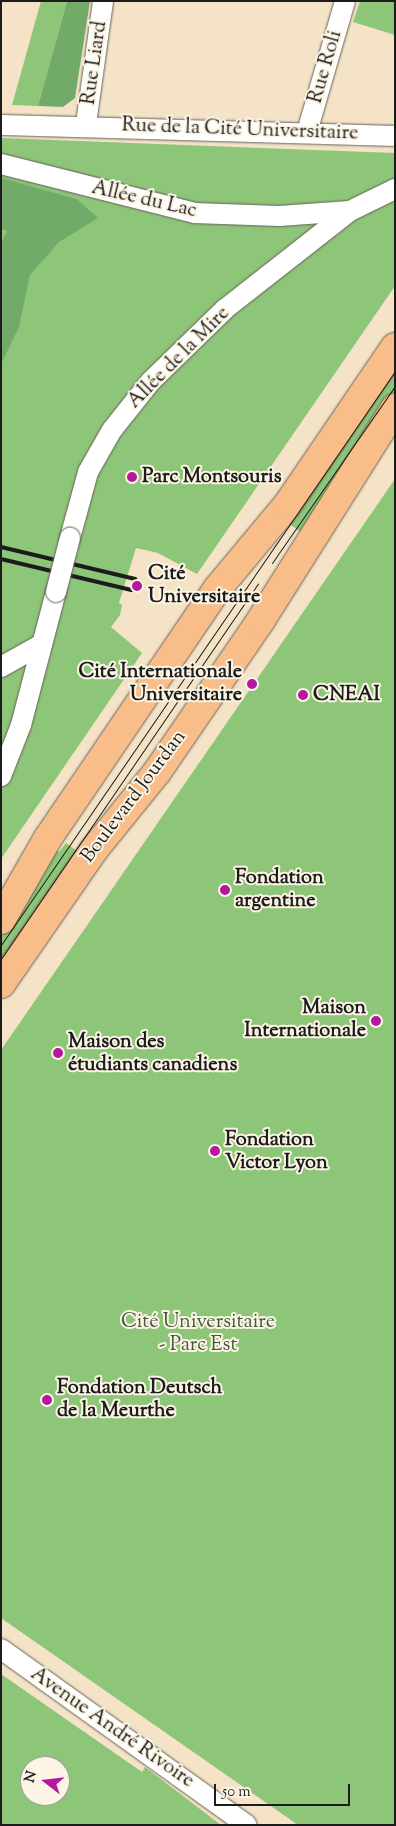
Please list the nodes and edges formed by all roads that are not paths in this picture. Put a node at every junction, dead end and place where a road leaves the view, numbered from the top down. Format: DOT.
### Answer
graph roads {
  1 [pos="104,1"];
  2 [pos="345,1"];
  3 [pos="86,124"];
  4 [pos="1,125"];
  5 [pos="307,132"];
  6 [pos="395,136"];
  7 [pos="1,164"];
  8 [pos="395,189"];
  9 [pos="350,211"];
  10 [pos="395,347"];
  11 [pos="395,408"];
  12 [pos="42,644"];
  13 [pos="1,667"];
  14 [pos="1,776"];
  15 [pos="1,920"];
  16 [pos="1,984"];
  17 [pos="1,1650"];
  18 [pos="247,1825"];
  1 -- 3 [label="street, Rue Liard"];
  2 -- 5 [label="street, Rue Roli"];
  3 -- 4 [label="street, Rue de la Cité Universitaire"];
  3 -- 5 [label="street, Rue de la Cité Universitaire"];
  5 -- 6 [label="street, Rue de la Cité Universitaire"];
  7 -- 9 [label="street, Allée du Lac"];
  8 -- 9 [label="street, Allée de la Mire"];
  9 -- 12 [label="street, Allée de la Mire, bridge"];
  10 -- 15 [label="main road"];
  11 -- 16 [label="main road, Boulevard Jourdan"];
  12 -- 13 [label="street"];
  12 -- 14 [label="street, Allée de la Mire"];
  17 -- 18 [label="street, Avenue André Rivoire"];
}
